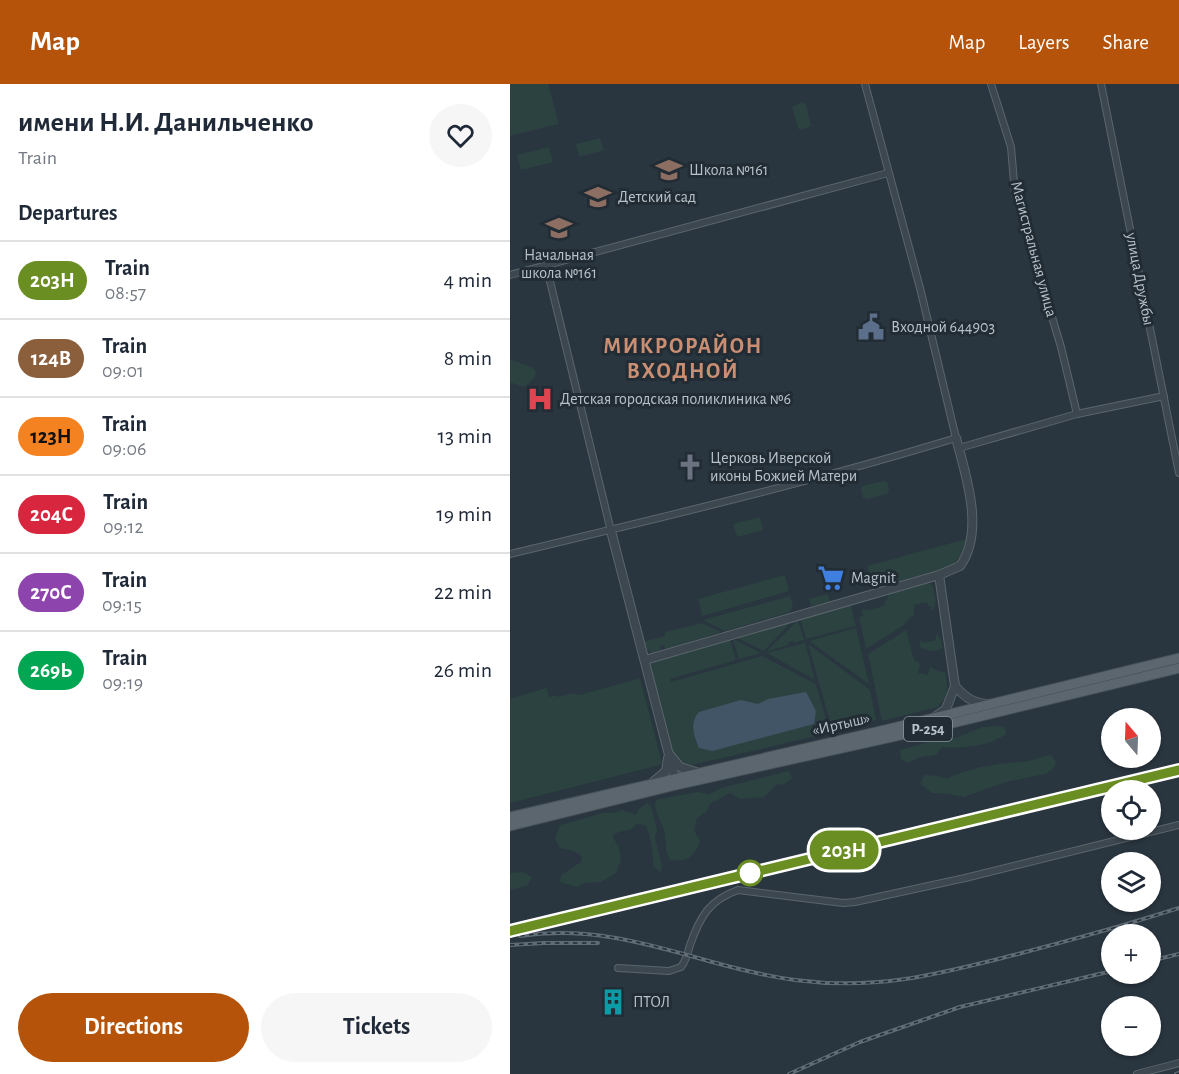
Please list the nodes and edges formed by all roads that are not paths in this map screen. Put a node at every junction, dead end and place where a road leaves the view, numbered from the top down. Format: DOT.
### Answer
graph roads {
  1 [pos="865,84"];
  2 [pos="991,84"];
  3 [pos="1101,84"];
  4 [pos="888,173"];
  5 [pos="546,266"];
  6 [pos="510,275"];
  7 [pos="1164,396"];
  8 [pos="1077,414"];
  9 [pos="956,438"];
  10 [pos="959,448"];
  11 [pos="1179,473"];
  12 [pos="611,531"];
  13 [pos="510,554"];
  14 [pos="939,575"];
  15 [pos="1179,658"];
  16 [pos="645,660"];
  17 [pos="1179,668"];
  18 [pos="955,686"];
  19 [pos="988,704"];
  20 [pos="935,717"];
  21 [pos="668,751"];
  22 [pos="696,772"];
  23 [pos="675,782"];
  24 [pos="652,783"];
  25 [pos="510,817"];
  26 [pos="1179,825"];
  27 [pos="510,826"];
  28 [pos="618,968"];
  29 [pos="1179,1063"];
  30 [pos="1137,1074"];
  1 -- 4 [label="street"];
  2 -- 8 [label="street, Магистральная улица"];
  3 -- 7 [label="street, улица Дружбы"];
  4 -- 5 [label="street"];
  4 -- 9 [label="street"];
  5 -- 6 [label="street"];
  5 -- 12 [label="street"];
  7 -- 8 [label="street"];
  7 -- 11 [label="street, улица Дружбы"];
  8 -- 10 [label="street"];
  9 -- 10 [label="street"];
  9 -- 12 [label="street"];
  10 -- 14 [label="street"];
  12 -- 13 [label="street"];
  12 -- 16 [label="street"];
  14 -- 16 [label="street"];
  14 -- 18 [label="street"];
  15 -- 19 [label="main road, «Иртыш» / Р-254"];
  16 -- 21 [label="street"];
  17 -- 23 [label="main road, «Иртыш» / Р-254"];
  18 -- 19 [label="street"];
  18 -- 20 [label="street"];
  19 -- 20 [label="main road, «Иртыш» / Р-254"];
  20 -- 22 [label="main road, «Иртыш» / Р-254"];
  21 -- 22 [label="street"];
  21 -- 23 [label="street"];
  21 -- 24 [label="street"];
  22 -- 23 [label="main road, «Иртыш» / Р-254"];
  23 -- 24 [label="main road, «Иртыш» / Р-254"];
  23 -- 27 [label="main road, «Иртыш» / Р-254"];
  24 -- 25 [label="main road, «Иртыш» / Р-254"];
  26 -- 28 [label="street"];
  29 -- 30 [label="street"];
}
